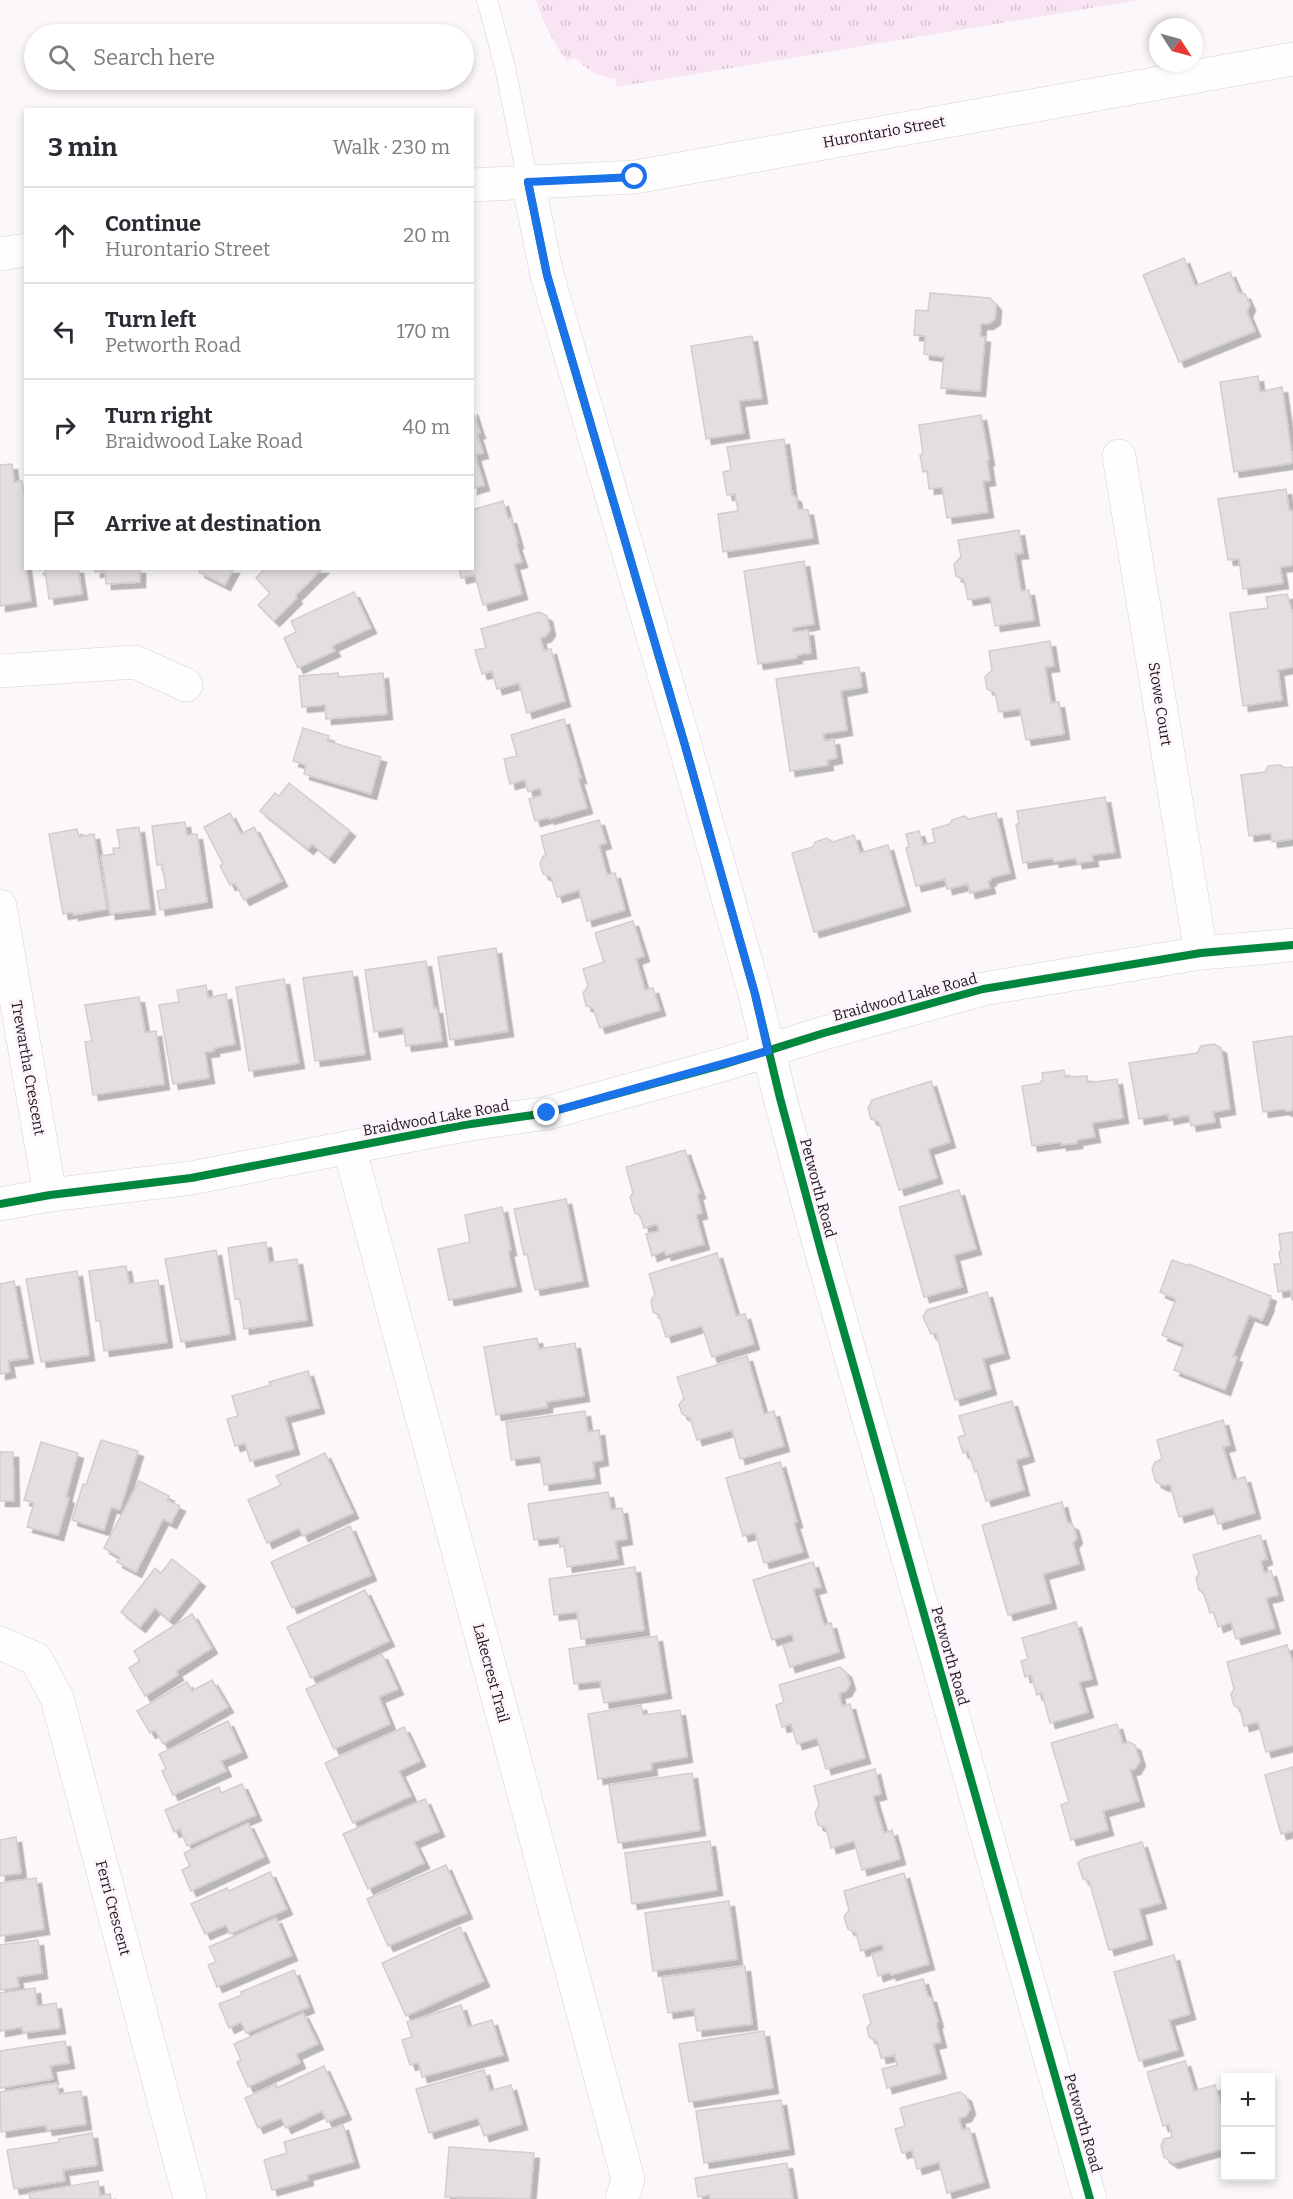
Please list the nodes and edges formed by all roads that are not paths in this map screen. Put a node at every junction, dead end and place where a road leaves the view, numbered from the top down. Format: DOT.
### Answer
graph roads {
  1 [pos="487,0"];
  2 [pos="1293,58"];
  3 [pos="528,182"];
  4 [pos="474,185"];
  5 [pos="24,250"];
  6 [pos="0,254"];
  7 [pos="1119,456"];
  8 [pos="0,671"];
  9 [pos="186,685"];
  10 [pos="0,906"];
  11 [pos="1293,945"];
  12 [pos="1201,953"];
  13 [pos="768,1051"];
  14 [pos="349,1147"];
  15 [pos="50,1195"];
  16 [pos="0,1204"];
  17 [pos="0,1643"];
  18 [pos="190,2199"];
  19 [pos="622,2199"];
  20 [pos="1090,2199"];
  1 -- 3 [label="lane"];
  2 -- 3 [label="street, Hurontario Street"];
  3 -- 4 [label="street, Hurontario Street"];
  3 -- 13 [label="street, Petworth Road"];
  5 -- 6 [label="street"];
  7 -- 12 [label="street, Stowe Court"];
  8 -- 9 [label="street"];
  10 -- 15 [label="street, Trewartha Crescent"];
  11 -- 12 [label="street, Braidwood Lake Road"];
  12 -- 13 [label="street, Braidwood Lake Road"];
  13 -- 14 [label="street, Braidwood Lake Road"];
  13 -- 20 [label="street, Petworth Road"];
  14 -- 15 [label="street, Braidwood Lake Road"];
  14 -- 19 [label="street, Lakecrest Trail"];
  15 -- 16 [label="street, Braidwood Lake Road"];
  17 -- 18 [label="street, Ferri Crescent"];
}
